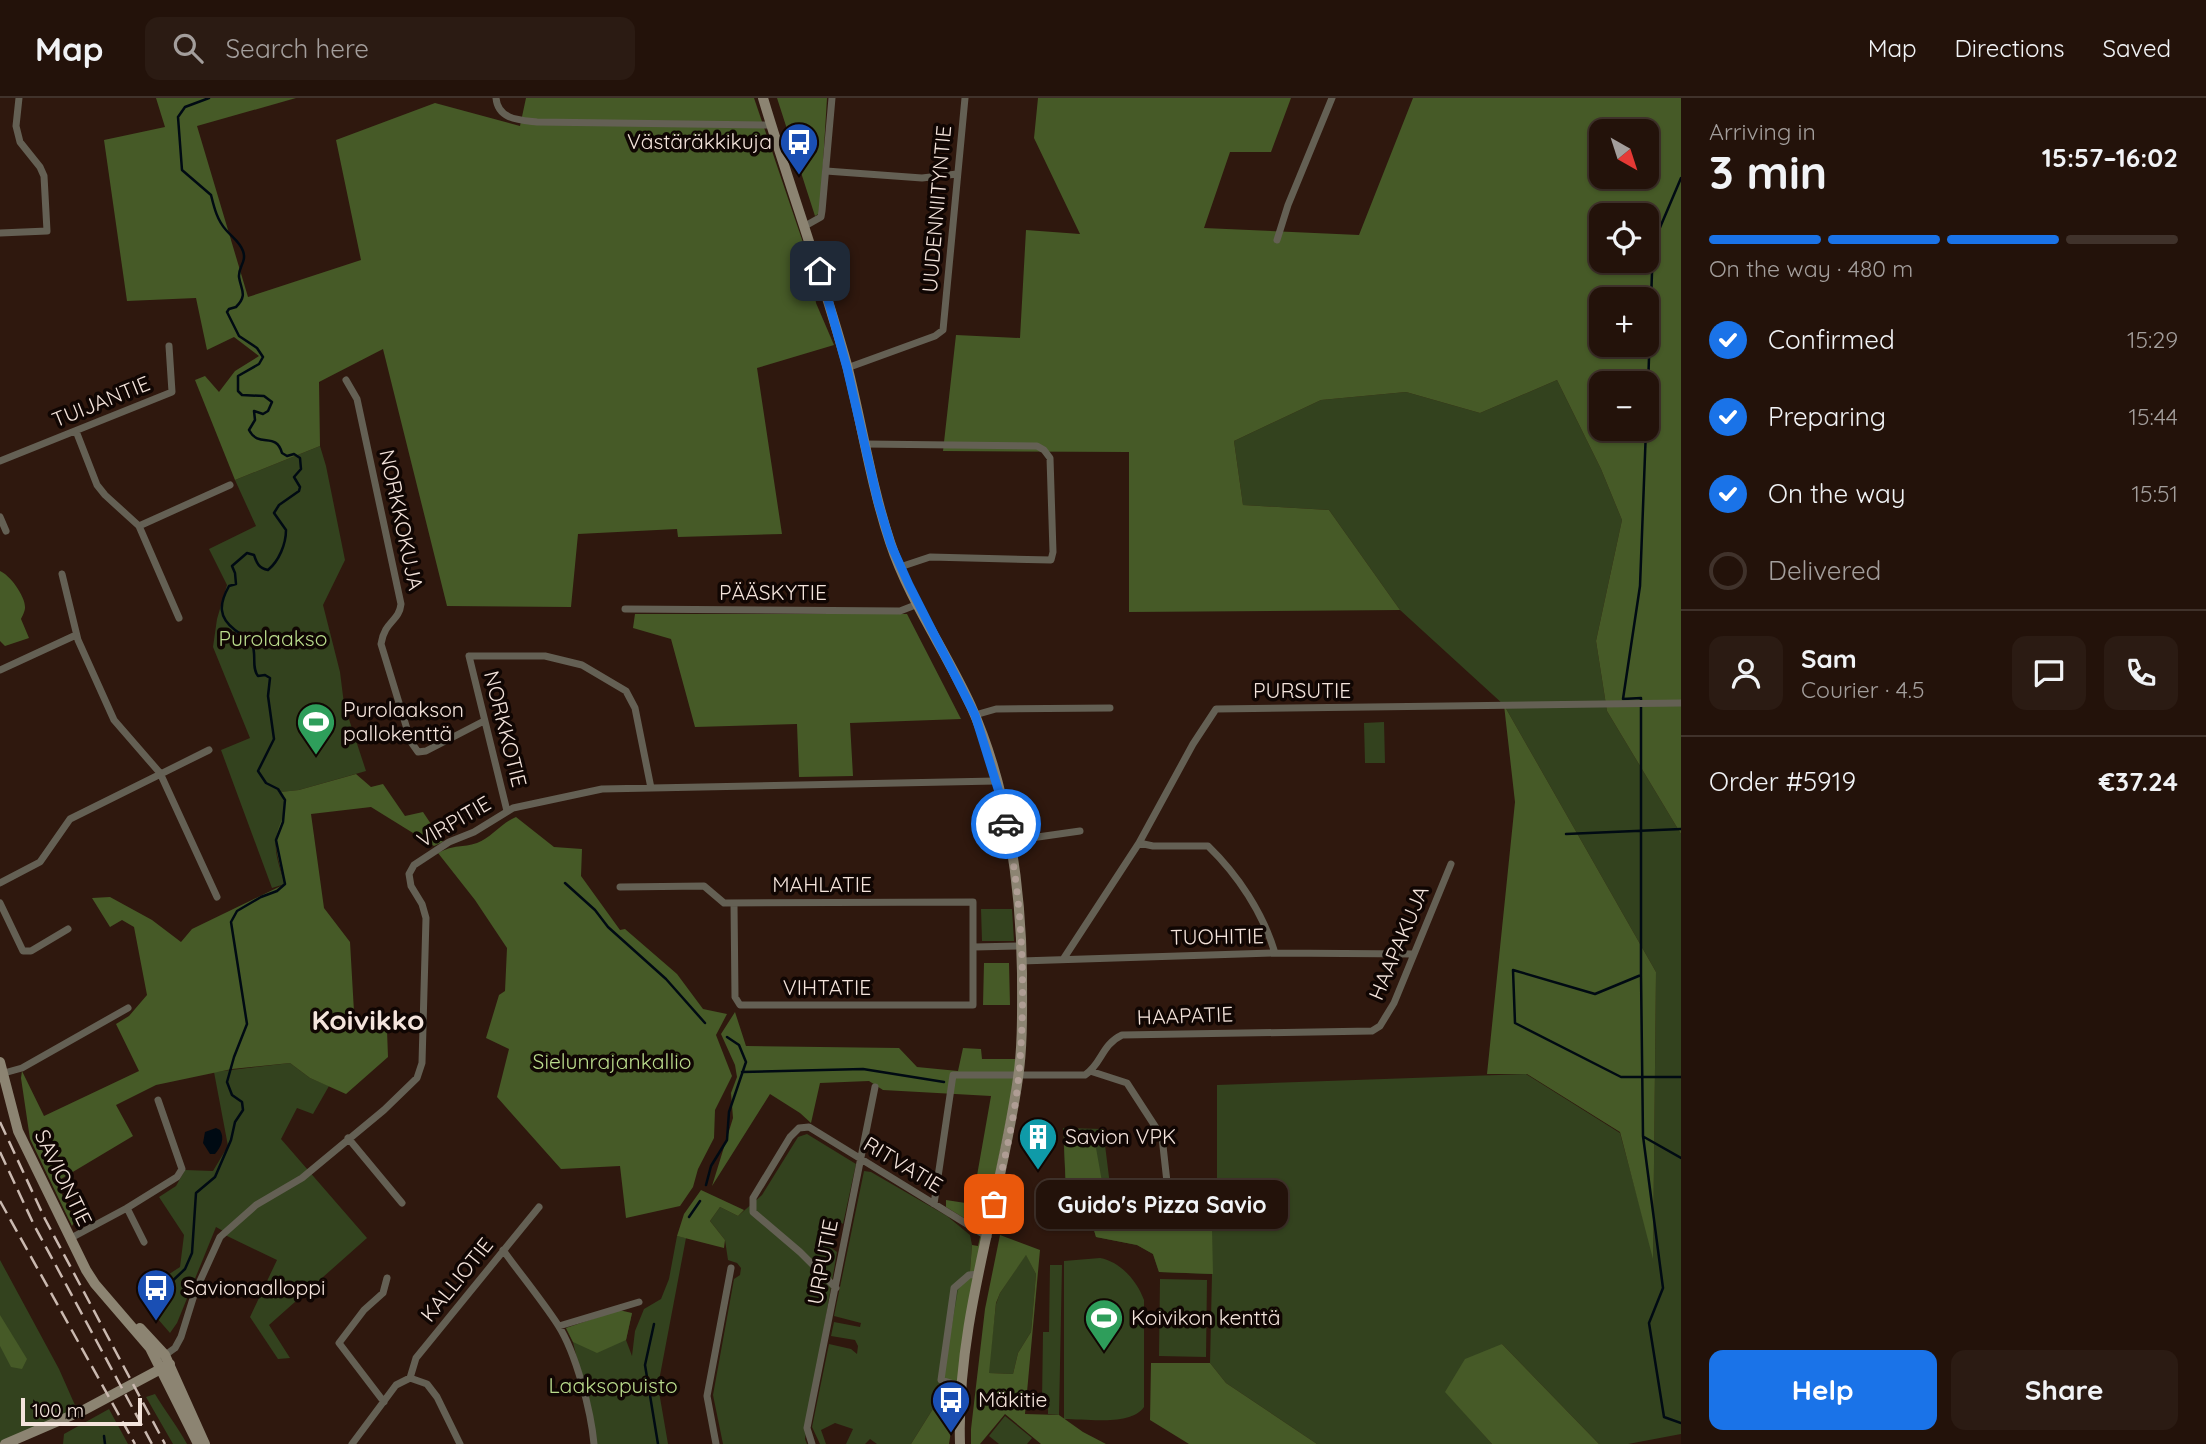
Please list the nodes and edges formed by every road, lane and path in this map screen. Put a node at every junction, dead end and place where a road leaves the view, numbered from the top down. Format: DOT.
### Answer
graph roads {
  1 [pos="19,98"];
  2 [pos="496,98"];
  3 [pos="762,98"];
  4 [pos="832,98"];
  5 [pos="965,98"];
  6 [pos="1332,98"];
  7 [pos="771,125"];
  8 [pos="826,171"];
  9 [pos="957,174"];
  10 [pos="806,226"];
  11 [pos="0,233"];
  12 [pos="1276,240"];
  13 [pos="169,346"];
  14 [pos="847,368"];
  15 [pos="346,380"];
  16 [pos="76,431"];
  17 [pos="865,444"];
  18 [pos="0,461"];
  19 [pos="230,485"];
  20 [pos="0,517"];
  21 [pos="139,526"];
  22 [pos="6,531"];
  23 [pos="900,567"];
  24 [pos="62,574"];
  25 [pos="918,604"];
  26 [pos="625,610"];
  27 [pos="179,618"];
  28 [pos="76,635"];
  29 [pos="0,670"];
  30 [pos="1681,703"];
  31 [pos="1110,708"];
  32 [pos="975,715"];
  33 [pos="484,721"];
  34 [pos="209,750"];
  35 [pos="160,773"];
  36 [pos="996,781"];
  37 [pos="651,788"];
  38 [pos="507,811"];
  39 [pos="1080,831"];
  40 [pos="1010,841"];
  41 [pos="1139,843"];
  42 [pos="1451,864"];
  43 [pos="0,883"];
  44 [pos="620,887"];
  45 [pos="217,897"];
  46 [pos="0,903"];
  47 [pos="734,903"];
  48 [pos="68,929"];
  49 [pos="1020,946"];
  50 [pos="974,947"];
  51 [pos="1275,953"];
  52 [pos="1413,954"];
  53 [pos="1064,958"];
  54 [pos="973,960"];
  55 [pos="1021,961"];
  56 [pos="128,1008"];
  57 [pos="1372,1031"];
  58 [pos="0,1062"];
  59 [pos="1090,1072"];
  60 [pos="4,1073"];
  61 [pos="1019,1075"];
  62 [pos="875,1087"];
  63 [pos="158,1100"];
  64 [pos="348,1138"];
  65 [pos="861,1161"];
  66 [pos="402,1203"];
  67 [pos="934,1204"];
  68 [pos="127,1208"];
  69 [pos="539,1208"];
  70 [pos="1170,1209"];
  71 [pos="988,1237"];
  72 [pos="71,1238"];
  73 [pos="144,1242"];
  74 [pos="503,1250"];
  75 [pos="731,1268"];
  76 [pos="979,1274"];
  77 [pos="387,1278"];
  78 [pos="836,1288"];
  79 [pos="639,1302"];
  80 [pos="559,1326"];
  81 [pos="163,1362"];
  82 [pos="410,1378"];
  83 [pos="961,1386"];
  84 [pos="384,1402"];
  85 [pos="5,1444"];
  86 [pos="198,1444"];
  87 [pos="205,1444"];
  88 [pos="352,1444"];
  89 [pos="460,1444"];
  90 [pos="594,1444"];
  91 [pos="716,1444"];
  92 [pos="812,1444"];
  93 [pos="960,1444"];
  1 -- 11 [label="street"];
  2 -- 7 [label="street"];
  3 -- 7 [label="main road"];
  4 -- 8 [label="street"];
  5 -- 9 [label="street, UUDENNIITYNTIE"];
  6 -- 12 [label="street"];
  7 -- 10 [label="main road"];
  8 -- 9 [label="street"];
  8 -- 10 [label="street"];
  9 -- 14 [label="street, UUDENNIITYNTIE"];
  10 -- 14 [label="main road"];
  13 -- 16 [label="street, TUIJANTIE"];
  14 -- 17 [label="main road"];
  15 -- 33 [label="street, NORKKOKUJA"];
  16 -- 18 [label="street, TUIJANTIE"];
  16 -- 21 [label="street"];
  17 -- 23 [label="main road"];
  17 -- 23 [label="street"];
  19 -- 21 [label="street"];
  20 -- 22 [label="street"];
  21 -- 27 [label="street"];
  23 -- 25 [label="main road"];
  24 -- 28 [label="street"];
  25 -- 26 [label="street, PÄÄSKYTIE"];
  25 -- 32 [label="main road"];
  28 -- 29 [label="street"];
  28 -- 35 [label="street"];
  30 -- 41 [label="street, PURSUTIE"];
  31 -- 32 [label="street"];
  32 -- 36 [label="main road"];
  33 -- 37 [label="street, NORKKOTIE"];
  33 -- 38 [label="street, NORKKOTIE"];
  34 -- 35 [label="street"];
  35 -- 43 [label="street"];
  35 -- 45 [label="street"];
  36 -- 37 [label="street, VIRPITIE"];
  36 -- 40 [label="main road"];
  37 -- 38 [label="street, VIRPITIE"];
  38 -- 64 [label="street, VIRPITIE"];
  39 -- 40 [label="street"];
  40 -- 49 [label="main road"];
  41 -- 51 [label="street"];
  41 -- 53 [label="street, PURSUTIE"];
  42 -- 52 [label="street, HAAPAKUJA"];
  44 -- 47 [label="street, MAHLATIE"];
  46 -- 48 [label="street"];
  47 -- 50 [label="street, MAHLATIE"];
  47 -- 54 [label="street, VIHTATIE"];
  49 -- 50 [label="street"];
  49 -- 55 [label="main road"];
  50 -- 54 [label="street, MAHLATIE"];
  51 -- 52 [label="street, TUOHITIE"];
  51 -- 53 [label="street, TUOHITIE"];
  52 -- 57 [label="street, HAAPAKUJA"];
  53 -- 55 [label="street, TUOHITIE"];
  55 -- 61 [label="main road"];
  56 -- 60 [label="street"];
  57 -- 59 [label="street, HAAPATIE"];
  58 -- 60 [label="main road, SAVIONTIE"];
  59 -- 61 [label="street"];
  59 -- 70 [label="street"];
  60 -- 72 [label="main road, SAVIONTIE"];
  61 -- 67 [label="street"];
  61 -- 71 [label="main road"];
  62 -- 65 [label="street, URPUTIE"];
  63 -- 68 [label="street"];
  64 -- 66 [label="street"];
  64 -- 81 [label="street, VIRPITIE"];
  65 -- 67 [label="street, RITVATIE"];
  65 -- 78 [label="street, URPUTIE"];
  65 -- 78 [label="street, RITVATIE"];
  67 -- 71 [label="street, RITVATIE"];
  68 -- 72 [label="street"];
  68 -- 73 [label="street"];
  69 -- 74 [label="street, KALLIOTIE"];
  71 -- 76 [label="main road"];
  72 -- 81 [label="main road, SAVIONTIE"];
  74 -- 80 [label="street"];
  74 -- 82 [label="street, KALLIOTIE"];
  75 -- 91 [label="street"];
  76 -- 83 [label="main road"];
  76 -- 83 [label="street"];
  77 -- 84 [label="street"];
  78 -- 92 [label="street, URPUTIE"];
  79 -- 80 [label="street"];
  80 -- 90 [label="street"];
  81 -- 85 [label="main road"];
  81 -- 86 [label="main road, SAVIONTIE"];
  81 -- 87 [label="main road, SAVIONTIE"];
  82 -- 84 [label="street"];
  82 -- 89 [label="street"];
  83 -- 93 [label="main road"];
  84 -- 88 [label="street"];
}
